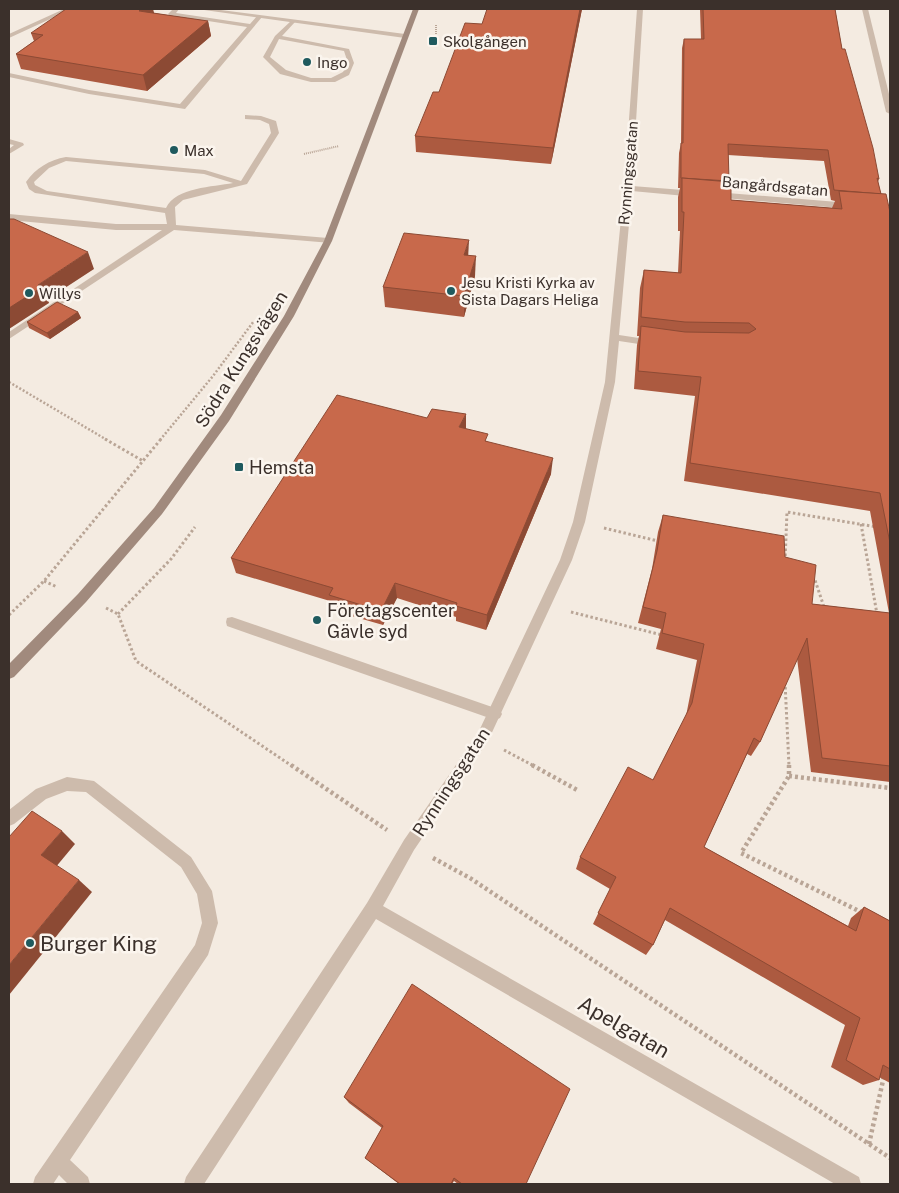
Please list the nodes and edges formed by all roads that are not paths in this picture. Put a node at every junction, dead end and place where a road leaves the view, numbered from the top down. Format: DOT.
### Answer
graph roads {
  1 [pos="69,9"];
  2 [pos="176,9"];
  3 [pos="200,9"];
  4 [pos="416,9"];
  5 [pos="640,9"];
  6 [pos="865,9"];
  7 [pos="258,17"];
  8 [pos="292,22"];
  9 [pos="250,26"];
  10 [pos="9,36"];
  11 [pos="406,36"];
  12 [pos="277,37"];
  13 [pos="879,69"];
  14 [pos="890,70"];
  15 [pos="9,75"];
  16 [pos="890,112"];
  17 [pos="248,117"];
  18 [pos="9,141"];
  19 [pos="9,152"];
  20 [pos="243,184"];
  21 [pos="628,188"];
  22 [pos="861,207"];
  23 [pos="169,210"];
  24 [pos="9,217"];
  25 [pos="172,227"];
  26 [pos="328,242"];
  27 [pos="9,336"];
  28 [pos="613,337"];
  29 [pos="664,344"];
  30 [pos="232,622"];
  31 [pos="9,673"];
  32 [pos="495,714"];
  33 [pos="9,819"];
  34 [pos="373,909"];
  35 [pos="58,1162"];
  36 [pos="42,1184"];
  37 [pos="81,1184"];
  38 [pos="193,1184"];
  39 [pos="852,1184"];
  1 -- 10 [label="street"];
  2 -- 9 [label="street"];
  3 -- 7 [label="street"];
  4 -- 11 [label="main road, Södra Kungsvägen"];
  5 -- 21 [label="street, Rynningsgatan"];
  6 -- 13 [label="street"];
  7 -- 8 [label="street"];
  7 -- 9 [label="street"];
  8 -- 11 [label="street"];
  8 -- 12 [label="street"];
  9 -- 15 [label="street"];
  11 -- 26 [label="main road, Södra Kungsvägen"];
  12 -- 12 [label="street"];
  13 -- 14 [label="street"];
  13 -- 16 [label="street"];
  17 -- 20 [label="street"];
  18 -- 19 [label="street"];
  20 -- 23 [label="street"];
  20 -- 23 [label="street"];
  21 -- 22 [label="street, Bangårdsgatan"];
  21 -- 28 [label="street, Rynningsgatan"];
  23 -- 25 [label="street"];
  24 -- 25 [label="street"];
  25 -- 26 [label="street"];
  25 -- 27 [label="street"];
  26 -- 31 [label="main road, Södra Kungsvägen"];
  28 -- 29 [label="street"];
  28 -- 32 [label="street, Rynningsgatan"];
  30 -- 32 [label="street"];
  32 -- 34 [label="street, Rynningsgatan"];
  33 -- 35 [label="street"];
  34 -- 38 [label="street, Rynningsgatan"];
  34 -- 39 [label="street, Apelgatan"];
  35 -- 36 [label="street"];
  35 -- 37 [label="street"];
}
